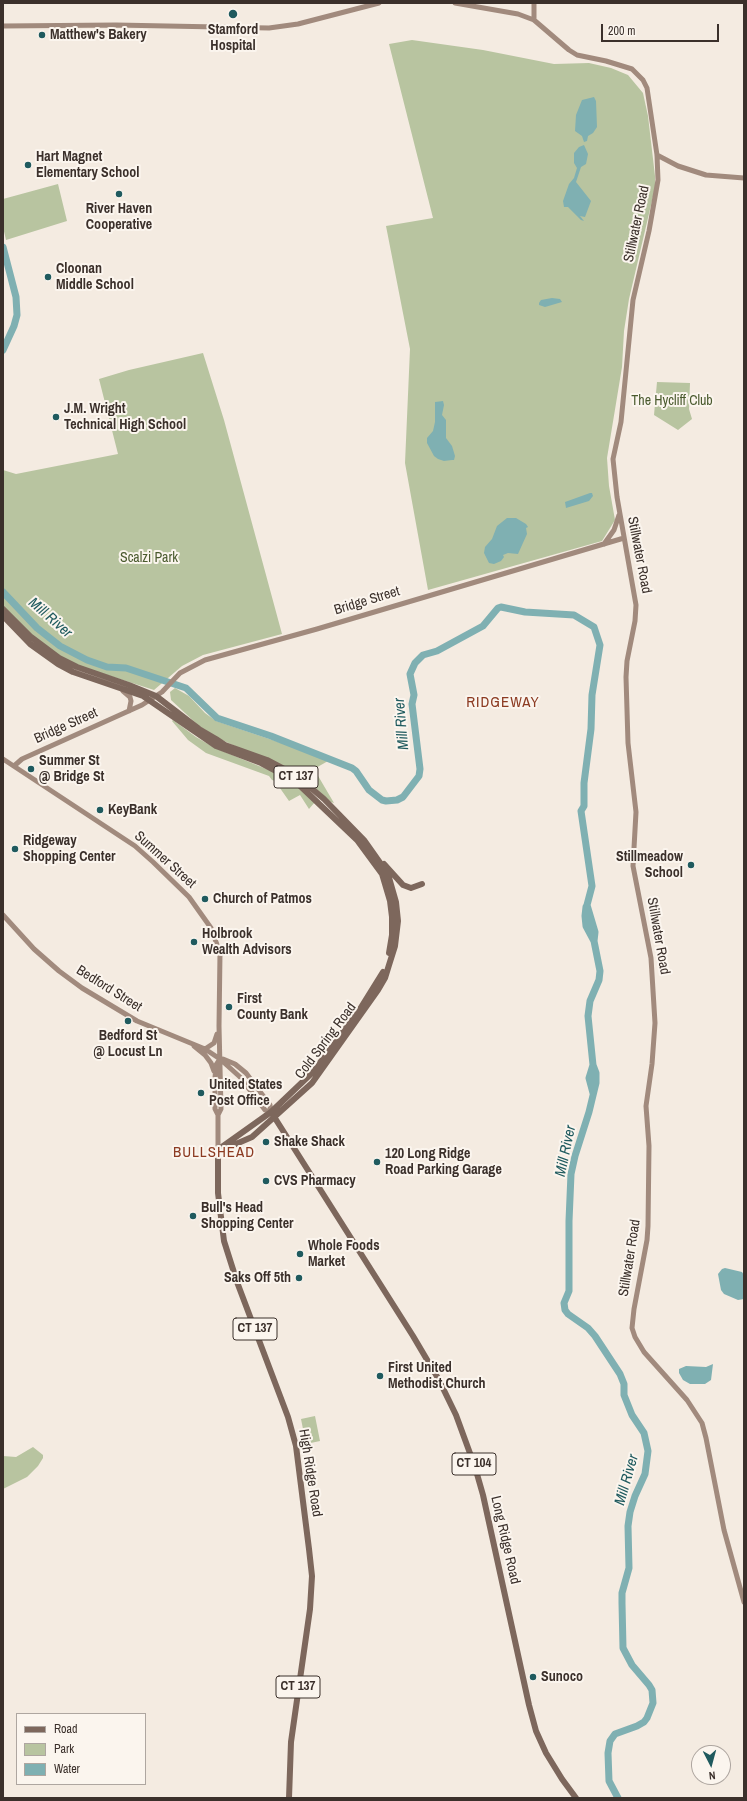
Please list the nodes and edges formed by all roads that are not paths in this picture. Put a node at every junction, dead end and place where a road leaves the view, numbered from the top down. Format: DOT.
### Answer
graph roads {
  1 [pos="379,3"];
  2 [pos="455,3"];
  3 [pos="534,3"];
  4 [pos="534,20"];
  5 [pos="3,26"];
  6 [pos="657,155"];
  7 [pos="744,178"];
  8 [pos="619,514"];
  9 [pos="624,538"];
  10 [pos="604,544"];
  11 [pos="3,609"];
  12 [pos="3,616"];
  13 [pos="115,686"];
  14 [pos="156,696"];
  15 [pos="149,700"];
  16 [pos="129,711"];
  17 [pos="3,759"];
  18 [pos="14,766"];
  19 [pos="381,862"];
  20 [pos="422,884"];
  21 [pos="411,888"];
  22 [pos="414,896"];
  23 [pos="394,902"];
  24 [pos="3,915"];
  25 [pos="219,1026"];
  26 [pos="192,1044"];
  27 [pos="205,1049"];
  28 [pos="220,1058"];
  29 [pos="215,1078"];
  30 [pos="271,1112"];
  31 [pos="218,1115"];
  32 [pos="274,1118"];
  33 [pos="218,1150"];
  34 [pos="744,1602"];
  35 [pos="289,1798"];
  36 [pos="576,1798"];
  1 -- 5 [label="main road"];
  2 -- 4 [label="main road"];
  3 -- 4 [label="main road"];
  4 -- 6 [label="main road, Stillwater Road"];
  6 -- 7 [label="main road"];
  6 -- 8 [label="main road, Stillwater Road"];
  8 -- 9 [label="main road, Stillwater Road"];
  8 -- 10 [label="main road"];
  9 -- 10 [label="main road, Bridge Street"];
  9 -- 34 [label="main road, Stillwater Road"];
  10 -- 14 [label="main road, Bridge Street"];
  11 -- 14 [label="main road, CT 137"];
  12 -- 13 [label="main road, CT 137"];
  13 -- 15 [label="main road, CT 137"];
  13 -- 16 [label="main road"];
  14 -- 15 [label="main road, Bridge Street"];
  14 -- 19 [label="main road, CT 137"];
  15 -- 16 [label="main road, Bridge Street"];
  15 -- 23 [label="main road, CT 137"];
  16 -- 18 [label="main road, Bridge Street"];
  17 -- 18 [label="main road, Summer Street"];
  18 -- 25 [label="main road, Summer Street"];
  19 -- 21 [label="main road"];
  19 -- 23 [label="main road, CT 137"];
  20 -- 21 [label="main road"];
  21 -- 22 [label="main road"];
  23 -- 30 [label="main road, Cold Spring Road / CT 137"];
  23 -- 32 [label="main road, Cold Spring Road / CT 137"];
  24 -- 26 [label="main road, Bedford Street"];
  25 -- 27 [label="main road"];
  25 -- 28 [label="main road, Summer Street"];
  26 -- 27 [label="main road, Bedford Street"];
  26 -- 29 [label="main road, High Ridge Road"];
  27 -- 28 [label="main road, Bedford Street"];
  28 -- 29 [label="main road, High Ridge Road"];
  28 -- 30 [label="main road, Long Ridge Road"];
  28 -- 31 [label="main road, High Ridge Road"];
  29 -- 31 [label="main road, High Ridge Road"];
  30 -- 32 [label="main road, Long Ridge Road / CT 104"];
  30 -- 33 [label="main road, Cold Spring Road / CT 137"];
  31 -- 33 [label="main road, High Ridge Road"];
  32 -- 33 [label="main road, Cold Spring Road / CT 137"];
  32 -- 36 [label="main road, Long Ridge Road / CT 104"];
  33 -- 35 [label="main road, High Ridge Road / CT 137"];
}
